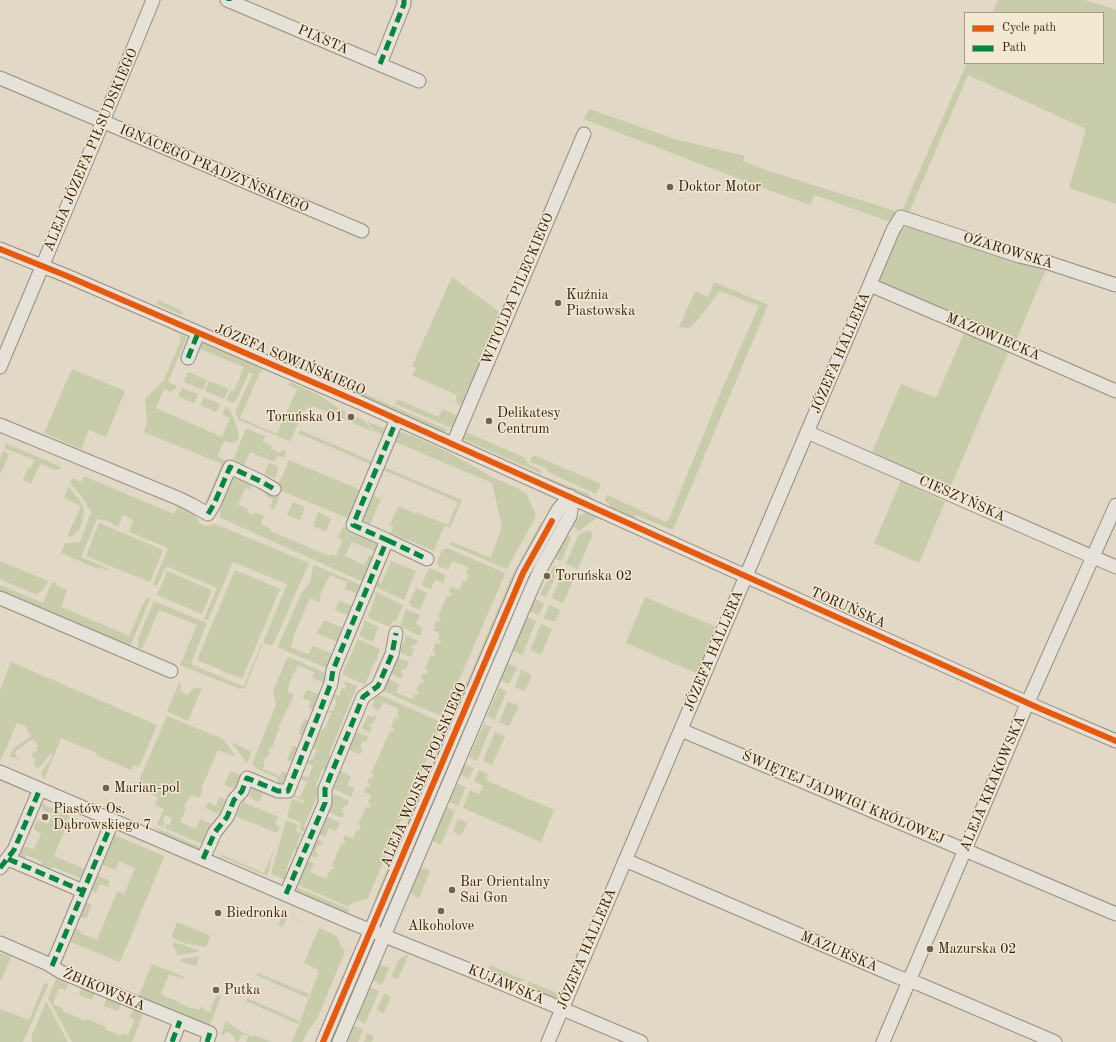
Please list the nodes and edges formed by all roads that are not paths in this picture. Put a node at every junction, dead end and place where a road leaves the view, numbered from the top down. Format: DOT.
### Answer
graph roads {
  1 [pos="153,0"];
  2 [pos="228,0"];
  3 [pos="404,0"];
  4 [pos="380,64"];
  5 [pos="0,78"];
  6 [pos="419,81"];
  7 [pos="103,123"];
  8 [pos="584,134"];
  9 [pos="901,217"];
  10 [pos="362,231"];
  11 [pos="0,249"];
  12 [pos="42,266"];
  13 [pos="870,285"];
  14 [pos="1116,285"];
  15 [pos="198,333"];
  16 [pos="188,358"];
  17 [pos="0,367"];
  18 [pos="1116,391"];
  19 [pos="397,419"];
  20 [pos="0,425"];
  21 [pos="807,432"];
  22 [pos="453,444"];
  23 [pos="274,489"];
  24 [pos="570,496"];
  25 [pos="1116,505"];
  26 [pos="387,540"];
  27 [pos="1093,557"];
  28 [pos="427,559"];
  29 [pos="1116,567"];
  30 [pos="746,576"];
  31 [pos="0,598"];
  32 [pos="396,633"];
  33 [pos="171,671"];
  34 [pos="1028,702"];
  35 [pos="681,730"];
  36 [pos="1116,741"];
  37 [pos="0,772"];
  38 [pos="40,789"];
  39 [pos="113,820"];
  40 [pos="966,850"];
  41 [pos="204,859"];
  42 [pos="625,860"];
  43 [pos="4,863"];
  44 [pos="83,891"];
  45 [pos="286,894"];
  46 [pos="1116,914"];
  47 [pos="371,930"];
  48 [pos="384,935"];
  49 [pos="0,943"];
  50 [pos="52,966"];
  51 [pos="909,981"];
  52 [pos="562,1009"];
  53 [pos="180,1021"];
  54 [pos="209,1038"];
  55 [pos="172,1042"];
  56 [pos="323,1042"];
  57 [pos="339,1042"];
  58 [pos="548,1042"];
  59 [pos="641,1042"];
  60 [pos="884,1042"];
  61 [pos="1055,1042"];
  1 -- 7 [label="street, ALEJA JÓZEFA PIŁSUDSKIEGO"];
  2 -- 4 [label="street, PIASTA"];
  3 -- 4 [label="street"];
  4 -- 6 [label="street, PIASTA"];
  5 -- 7 [label="street, IGNACEGO PRĄDZYŃSKIEGO"];
  7 -- 10 [label="street, IGNACEGO PRĄDZYŃSKIEGO"];
  7 -- 12 [label="street, ALEJA JÓZEFA PIŁSUDSKIEGO"];
  8 -- 22 [label="street, WITOLDA PILECKIEGO"];
  9 -- 13 [label="street, JÓZEFA HALLERA"];
  9 -- 14 [label="street, OŻAROWSKA"];
  11 -- 12 [label="street, JÓZEFA SOWIŃSKIEGO"];
  12 -- 15 [label="street, JÓZEFA SOWIŃSKIEGO"];
  12 -- 17 [label="street, ALEJA JÓZEFA PIŁSUDSKIEGO"];
  13 -- 18 [label="street, MAZOWIECKA"];
  13 -- 21 [label="street, JÓZEFA HALLERA"];
  15 -- 16 [label="street"];
  15 -- 19 [label="street, JÓZEFA SOWIŃSKIEGO"];
  19 -- 22 [label="street, JÓZEFA SOWIŃSKIEGO"];
  19 -- 26 [label="street"];
  20 -- 23 [label="street"];
  21 -- 27 [label="street, CIESZYŃSKA"];
  21 -- 30 [label="street, JÓZEFA HALLERA"];
  22 -- 24 [label="street, JÓZEFA SOWIŃSKIEGO"];
  24 -- 30 [label="street, TORUŃSKA"];
  24 -- 47 [label="street, ALEJA WOJSKA POLSKIEGO"];
  24 -- 48 [label="street, ALEJA WOJSKA POLSKIEGO"];
  25 -- 27 [label="street, ALEJA KRAKOWSKA"];
  26 -- 28 [label="street"];
  26 -- 41 [label="street"];
  27 -- 29 [label="street, CIESZYŃSKA"];
  27 -- 34 [label="street, ALEJA KRAKOWSKA"];
  30 -- 34 [label="street, TORUŃSKA"];
  30 -- 35 [label="street, JÓZEFA HALLERA"];
  31 -- 33 [label="street"];
  32 -- 45 [label="street"];
  34 -- 36 [label="street, TORUŃSKA"];
  34 -- 40 [label="street, ALEJA KRAKOWSKA"];
  35 -- 40 [label="street, ŚWIĘTEJ JADWIGI KRÓLOWEJ"];
  35 -- 42 [label="street, JÓZEFA HALLERA"];
  37 -- 38 [label="street, KUJAWSKA"];
  38 -- 39 [label="street, KUJAWSKA"];
  38 -- 43 [label="street"];
  39 -- 41 [label="street, KUJAWSKA"];
  39 -- 44 [label="street"];
  40 -- 46 [label="street, ŚWIĘTEJ JADWIGI KRÓLOWEJ"];
  40 -- 51 [label="street, ALEJA KRAKOWSKA"];
  41 -- 45 [label="street, KUJAWSKA"];
  42 -- 51 [label="street, MAZURSKA"];
  42 -- 52 [label="street, JÓZEFA HALLERA"];
  43 -- 44 [label="street"];
  44 -- 50 [label="street"];
  45 -- 47 [label="street, KUJAWSKA"];
  47 -- 48 [label="street, KUJAWSKA"];
  47 -- 56 [label="street, ALEJA WOJSKA POLSKIEGO"];
  48 -- 52 [label="street, KUJAWSKA"];
  48 -- 57 [label="street, ALEJA WOJSKA POLSKIEGO"];
  49 -- 50 [label="street, ŻBIKOWSKA"];
  50 -- 53 [label="street, ŻBIKOWSKA"];
  51 -- 60 [label="street, ALEJA KRAKOWSKA"];
  51 -- 61 [label="street, MAZURSKA"];
  52 -- 58 [label="street, JÓZEFA HALLERA"];
  52 -- 59 [label="street, KUJAWSKA"];
  53 -- 54 [label="street, ŻBIKOWSKA"];
  53 -- 55 [label="street"];
}
